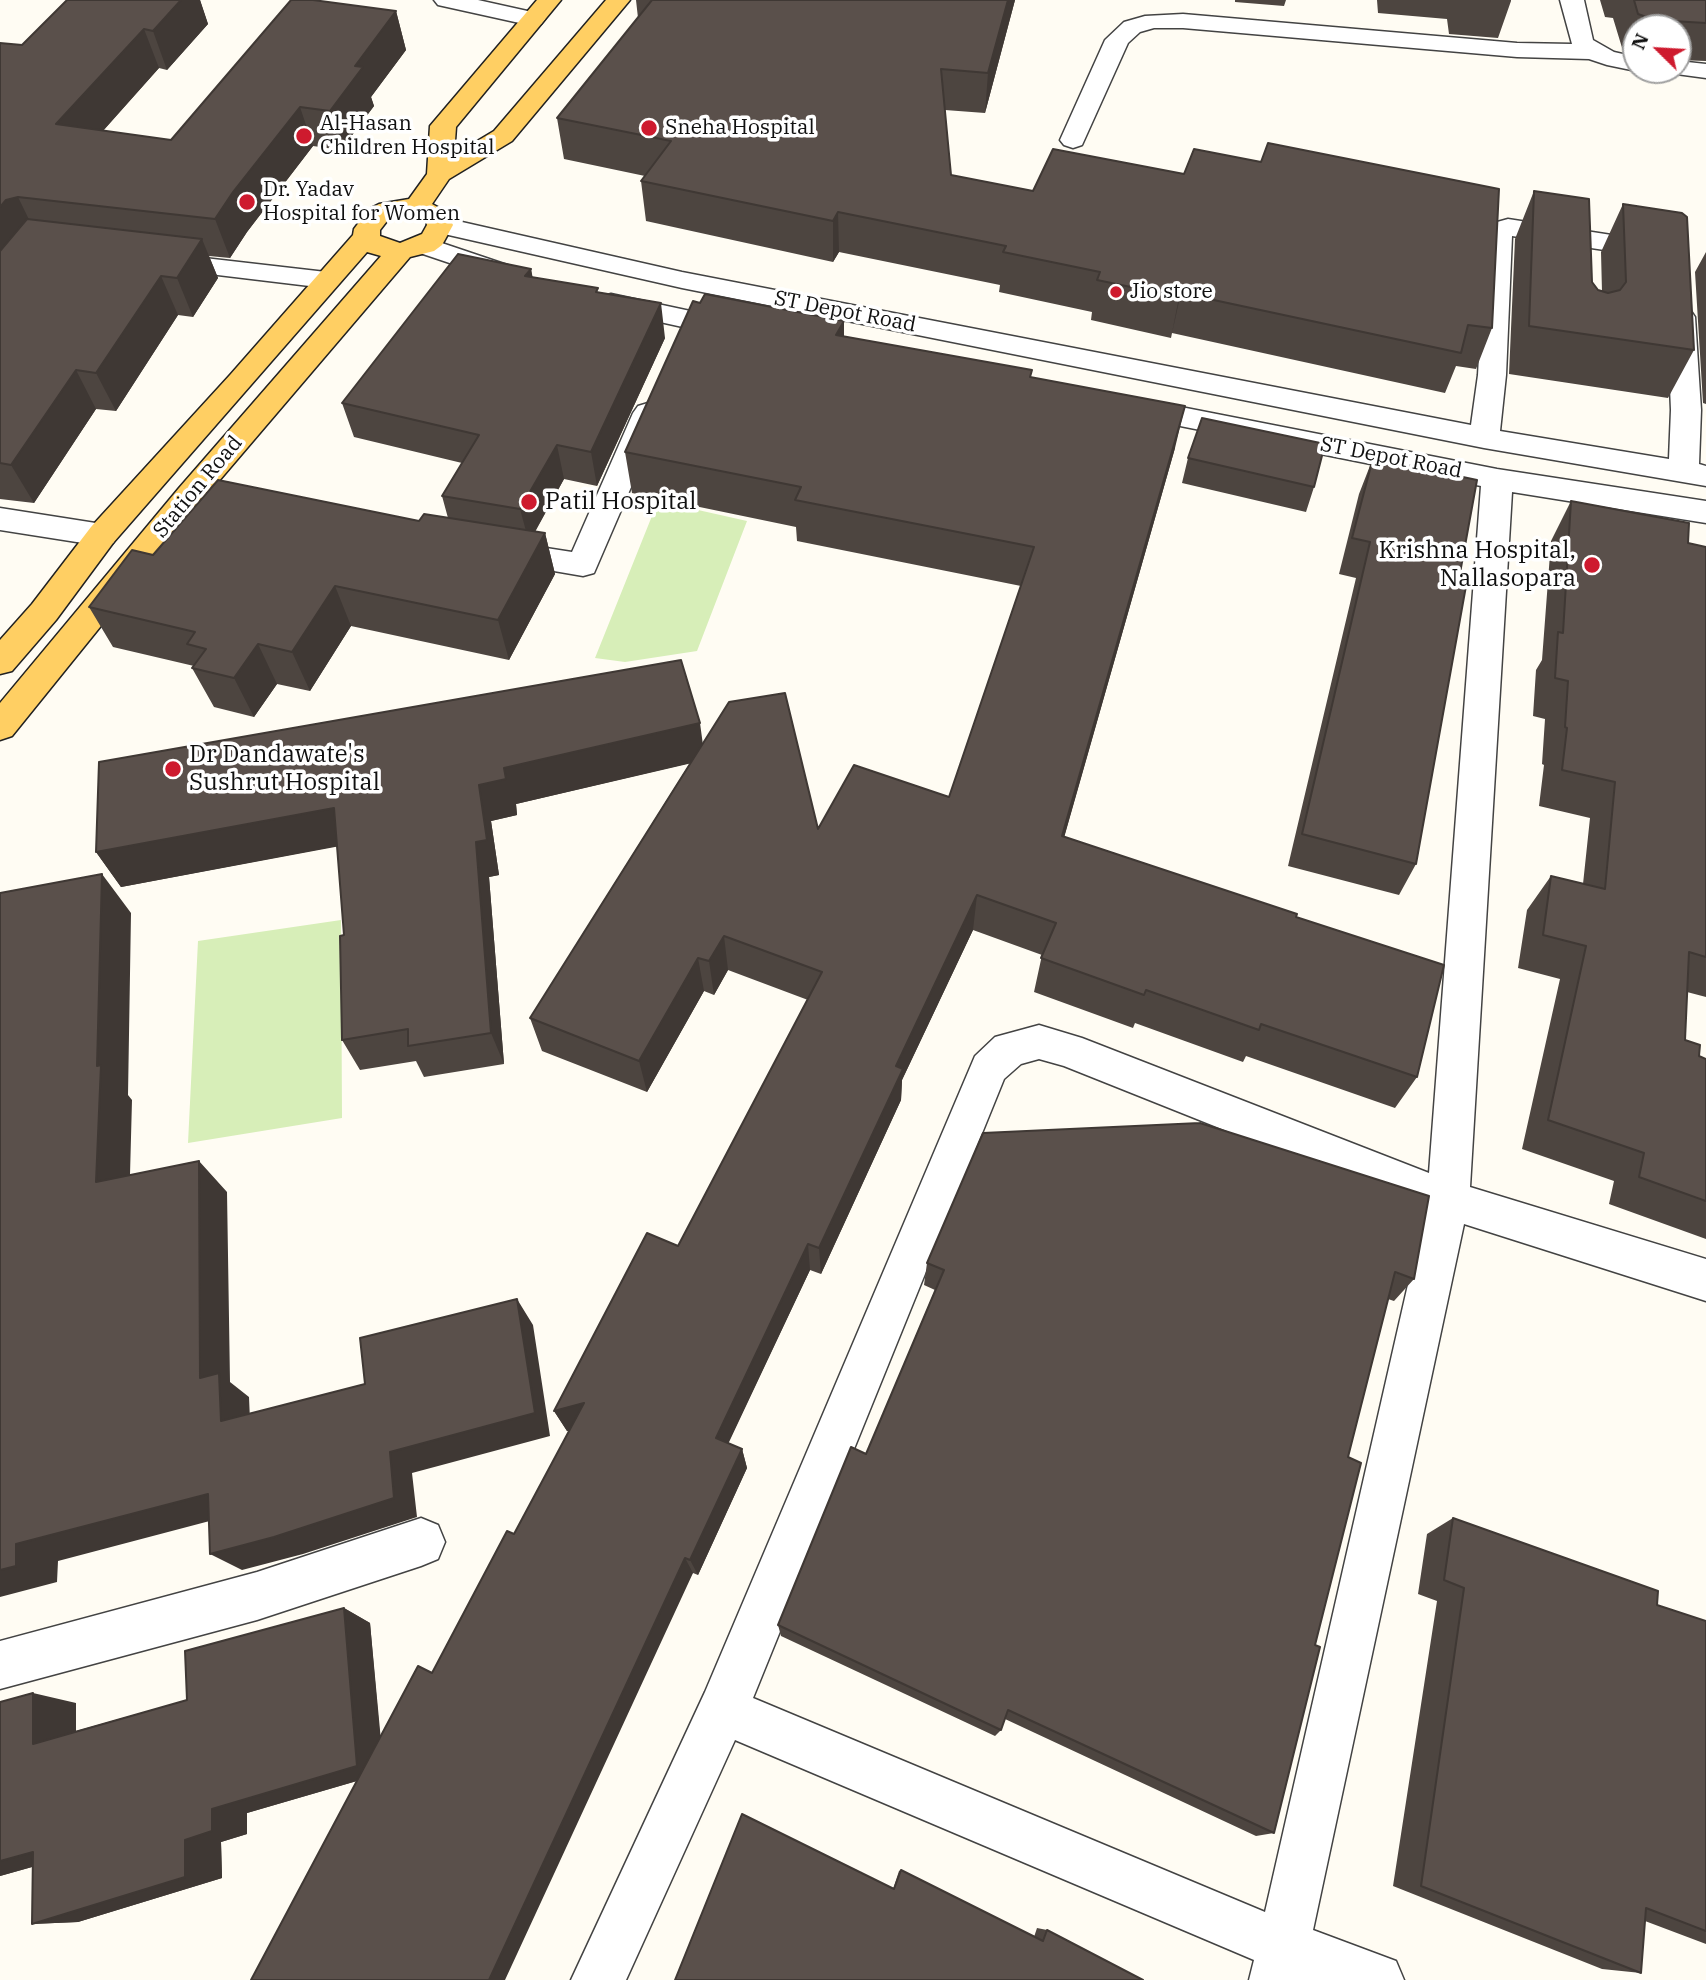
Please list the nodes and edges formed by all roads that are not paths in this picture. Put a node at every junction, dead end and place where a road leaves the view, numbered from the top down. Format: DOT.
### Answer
graph roads {
  1 [pos="446,0"];
  2 [pos="549,0"];
  3 [pos="618,0"];
  4 [pos="1572,0"];
  5 [pos="533,19"];
  6 [pos="1593,52"];
  7 [pos="1622,60"];
  8 [pos="480,127"];
  9 [pos="1073,140"];
  10 [pos="440,174"];
  11 [pos="416,208"];
  12 [pos="366,236"];
  13 [pos="421,240"];
  14 [pos="134,258"];
  15 [pos="326,280"];
  16 [pos="533,283"];
  17 [pos="584,298"];
  18 [pos="760,334"];
  19 [pos="662,384"];
  20 [pos="1101,401"];
  21 [pos="1484,438"];
  22 [pos="1695,474"];
  23 [pos="1497,479"];
  24 [pos="1706,512"];
  25 [pos="0,519"];
  26 [pos="102,536"];
  27 [pos="477,548"];
  28 [pos="0,662"];
  29 [pos="0,727"];
  30 [pos="1448,1200"];
  31 [pos="1706,1280"];
  32 [pos="421,1542"];
  33 [pos="0,1665"];
  34 [pos="723,1710"];
  35 [pos="1280,1963"];
  36 [pos="598,1980"];
  37 [pos="1377,1980"];
  1 -- 5 [label="street"];
  2 -- 5 [label="main road"];
  3 -- 10 [label="main road"];
  4 -- 6 [label="street"];
  5 -- 10 [label="main road"];
  6 -- 7 [label="street"];
  6 -- 9 [label="street"];
  8 -- 10 [label="main road"];
  10 -- 11 [label="main road"];
  11 -- 12 [label="main road, Station Road"];
  11 -- 13 [label="main road"];
  12 -- 13 [label="main road"];
  12 -- 15 [label="main road, Station Road"];
  13 -- 16 [label="street"];
  13 -- 21 [label="street, ST Depot Road"];
  13 -- 29 [label="main road, Station Road"];
  14 -- 15 [label="street"];
  15 -- 26 [label="main road, Station Road"];
  17 -- 18 [label="street, ST Depot Road"];
  19 -- 27 [label="street"];
  20 -- 23 [label="street, ST Depot Road"];
  21 -- 22 [label="street, ST Depot Road"];
  21 -- 22 [label="street"];
  23 -- 24 [label="street, ST Depot Road"];
  23 -- 30 [label="street"];
  25 -- 26 [label="street"];
  26 -- 28 [label="main road, Station Road"];
  30 -- 31 [label="street"];
  30 -- 34 [label="street"];
  30 -- 35 [label="street"];
  32 -- 33 [label="street"];
  34 -- 35 [label="street"];
  34 -- 36 [label="street"];
  35 -- 37 [label="street"];
}
